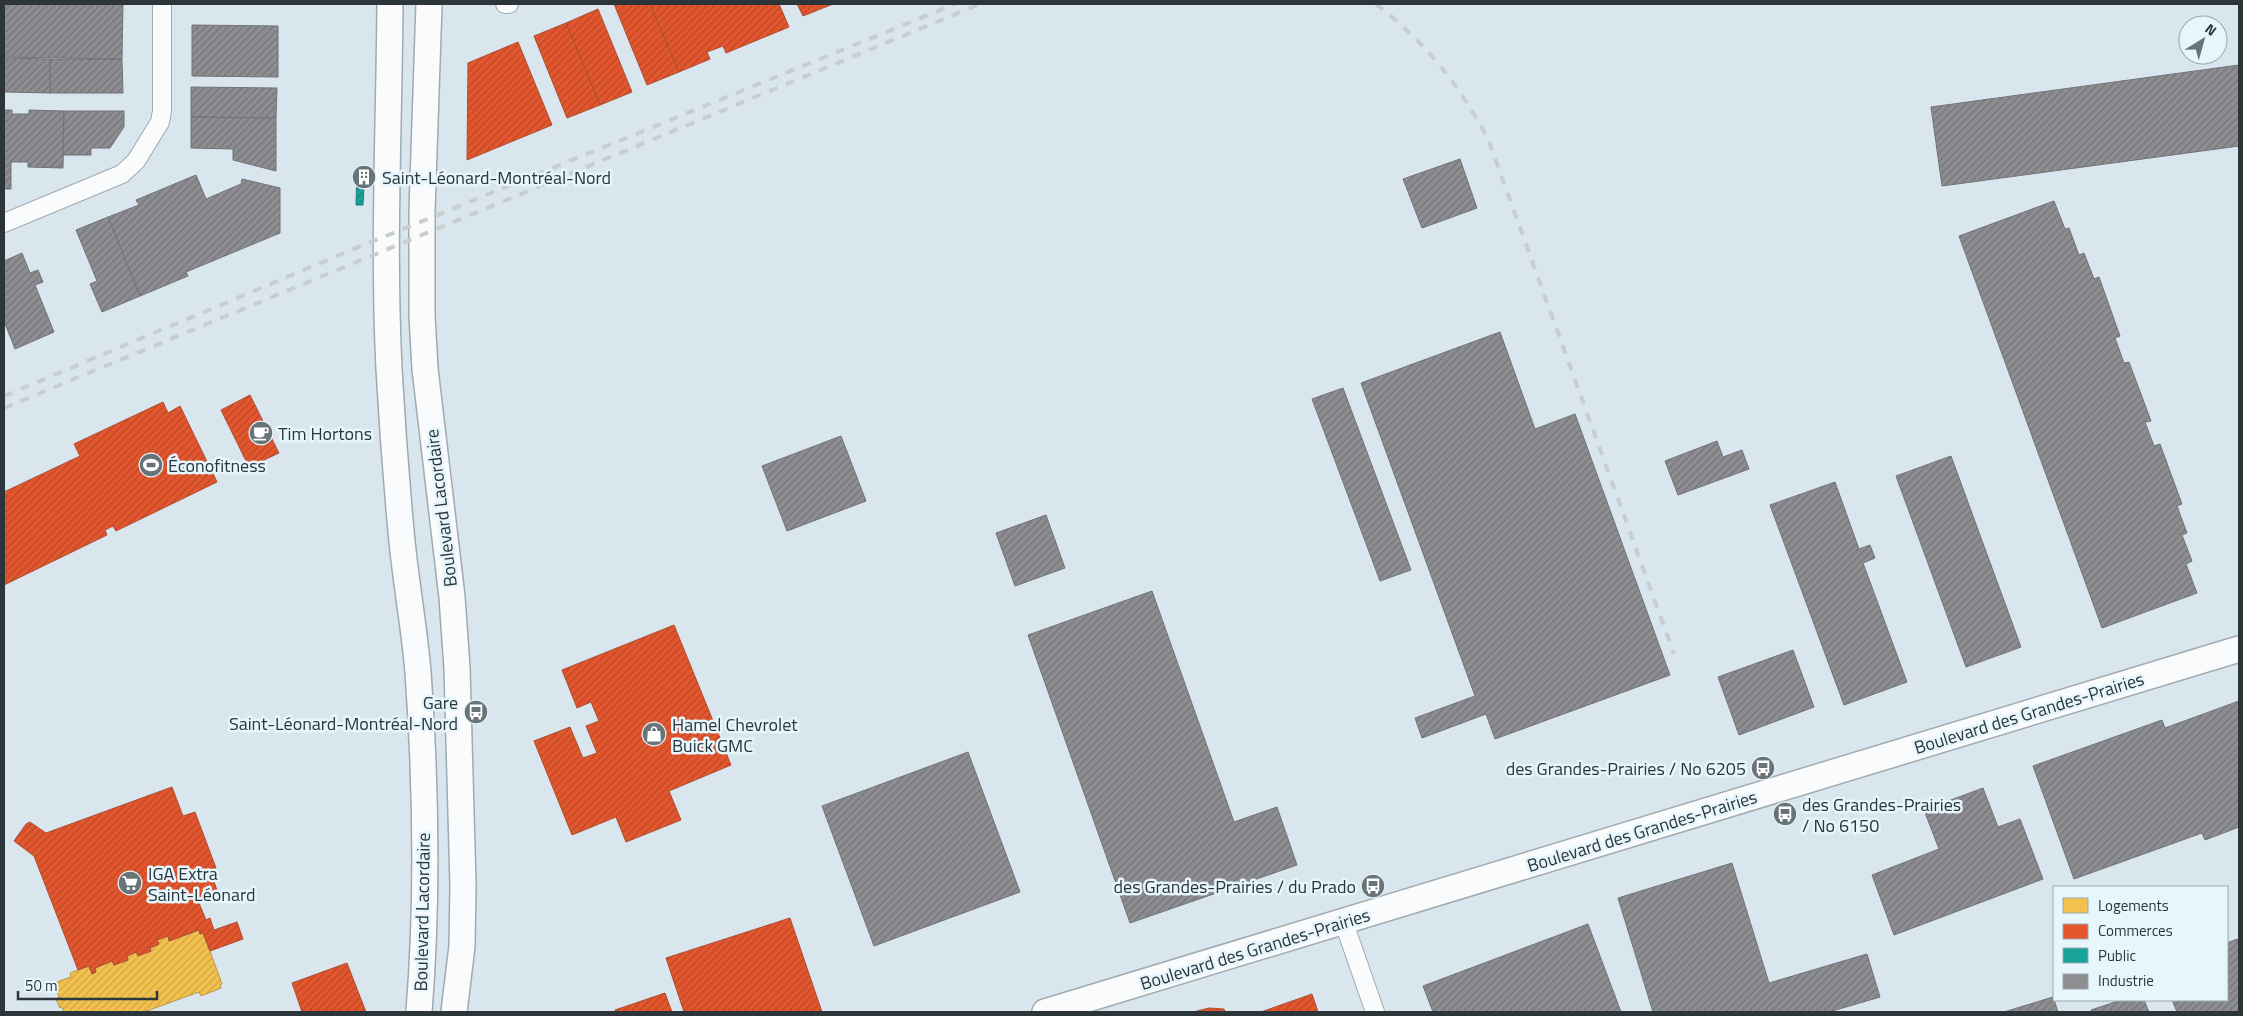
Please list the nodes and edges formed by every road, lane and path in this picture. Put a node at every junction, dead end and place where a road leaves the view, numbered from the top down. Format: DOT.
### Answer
graph roads {
  1 [pos="162,4"];
  2 [pos="390,4"];
  3 [pos="429,4"];
  4 [pos="4,223"];
  5 [pos="2239,649"];
  6 [pos="1344,922"];
  7 [pos="419,1012"];
  8 [pos="454,1012"];
  9 [pos="1045,1012"];
  10 [pos="1375,1012"];
  1 -- 4 [label="street"];
  2 -- 7 [label="main road, Boulevard Lacordaire"];
  3 -- 8 [label="main road, Boulevard Lacordaire"];
  5 -- 6 [label="main road, Boulevard des Grandes-Prairies"];
  6 -- 9 [label="main road, Boulevard des Grandes-Prairies"];
  6 -- 10 [label="street"];
}
